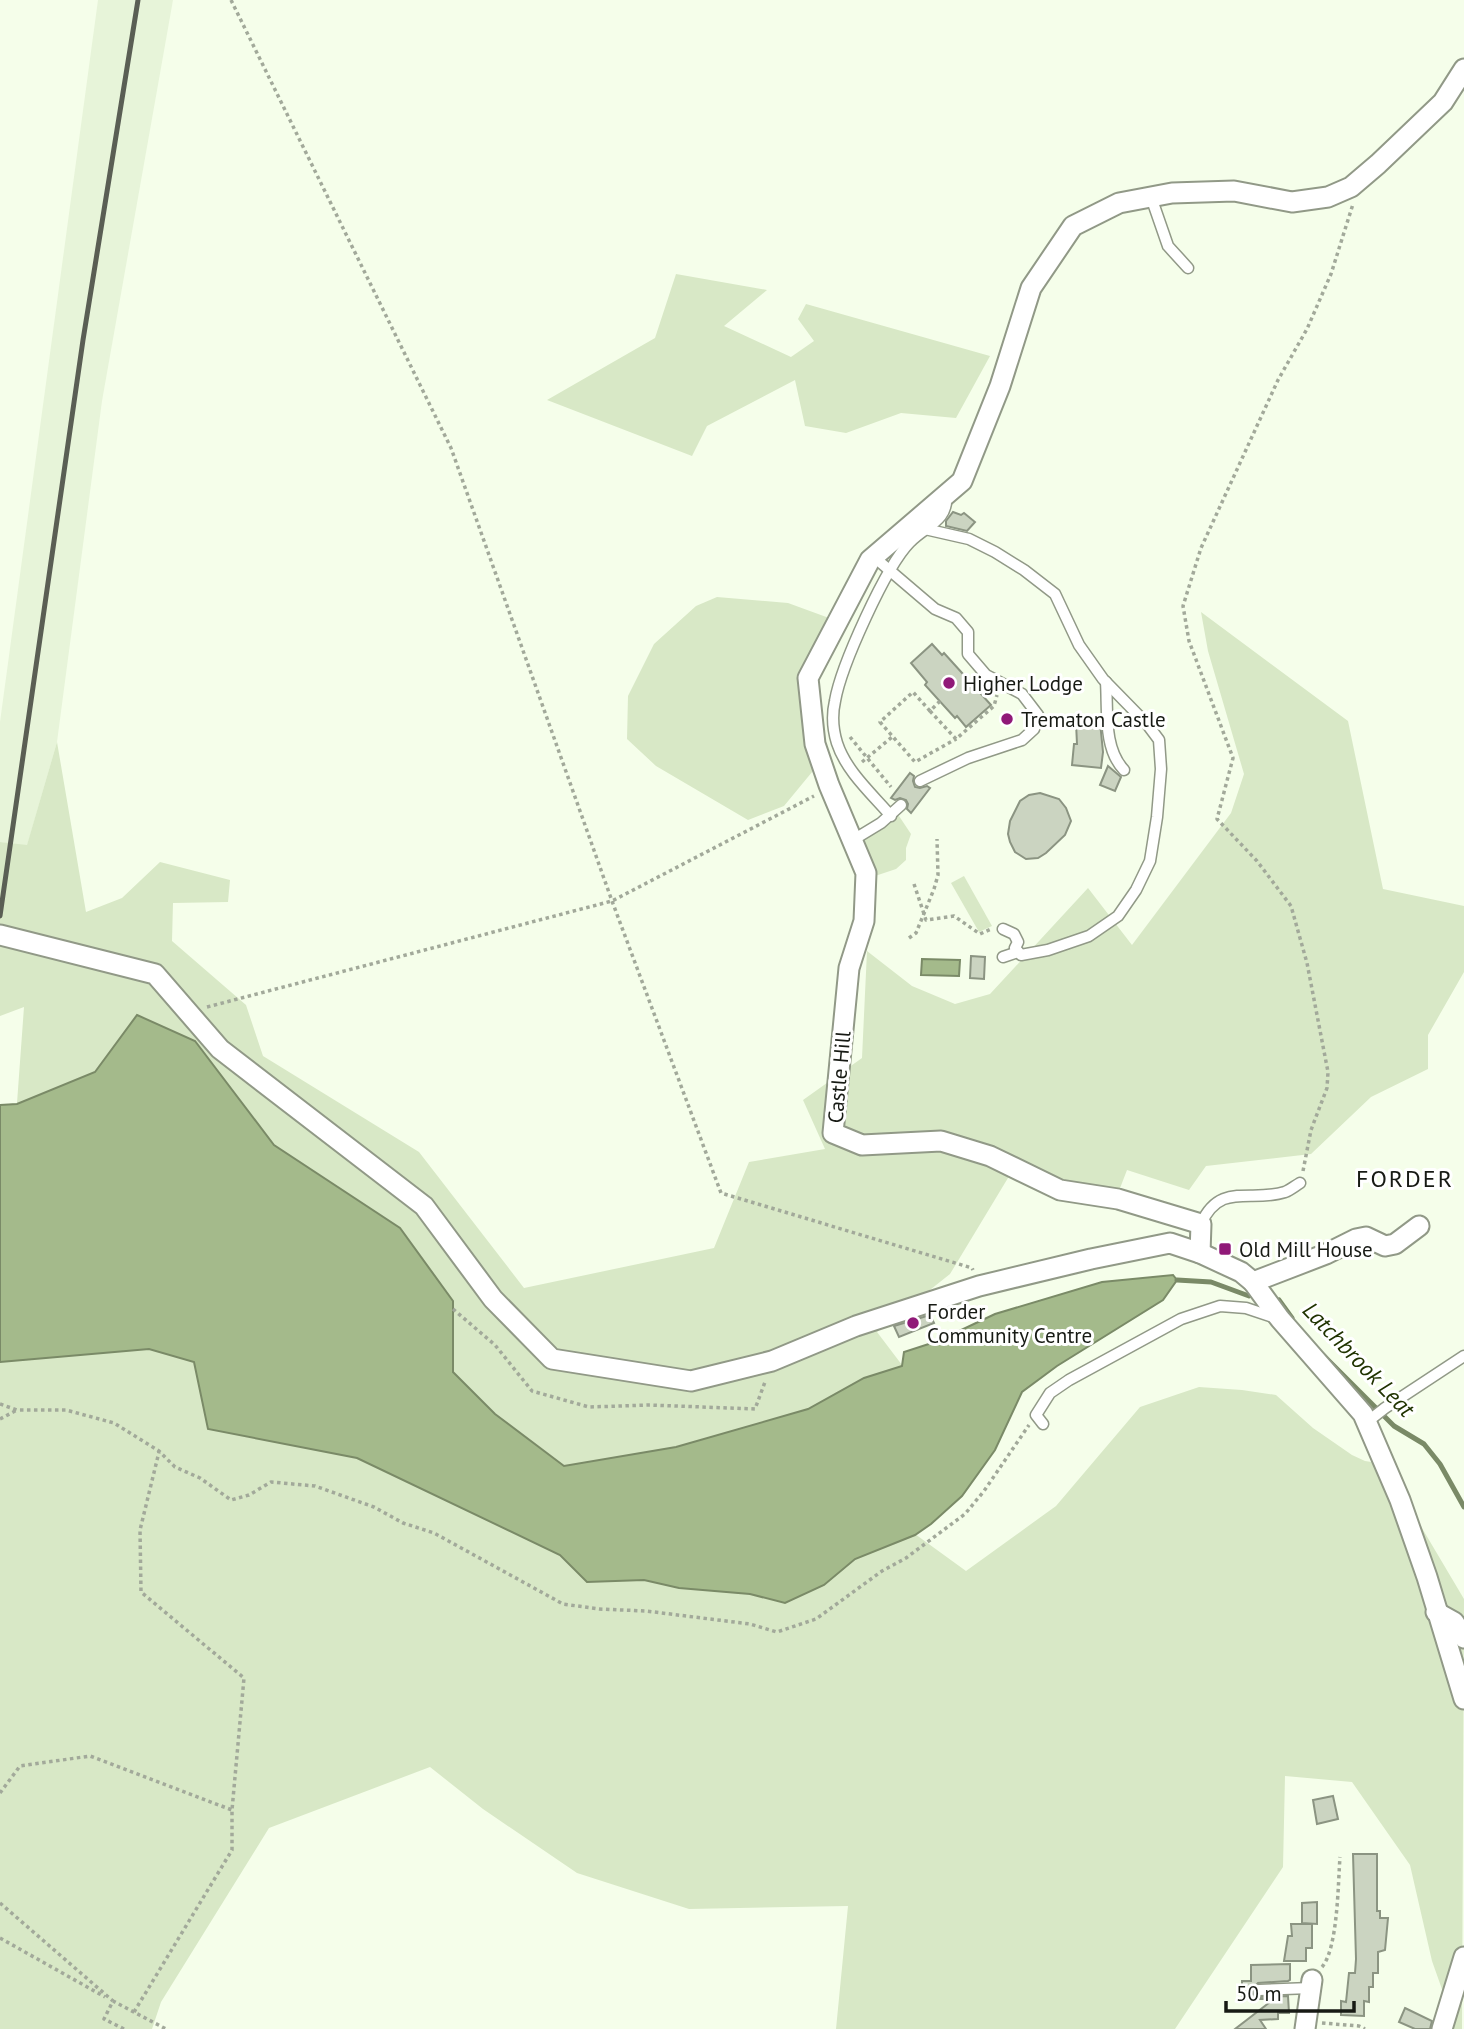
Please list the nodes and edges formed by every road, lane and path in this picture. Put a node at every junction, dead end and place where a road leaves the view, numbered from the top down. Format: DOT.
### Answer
graph roads {
  1 [pos="231,0"];
  2 [pos="1464,69"];
  3 [pos="1351,187"];
  4 [pos="1151,197"];
  5 [pos="1188,268"];
  6 [pos="946,494"];
  7 [pos="925,529"];
  8 [pos="874,557"];
  9 [pos="890,571"];
  10 [pos="1000,682"];
  11 [pos="1106,682"];
  12 [pos="940,701"];
  13 [pos="930,711"];
  14 [pos="892,737"];
  15 [pos="956,739"];
  16 [pos="869,757"];
  17 [pos="852,770"];
  18 [pos="1124,770"];
  19 [pos="920,781"];
  20 [pos="891,786"];
  21 [pos="821,791"];
  22 [pos="901,805"];
  23 [pos="891,816"];
  24 [pos="937,839"];
  25 [pos="853,840"];
  26 [pos="914,884"];
  27 [pos="612,901"];
  28 [pos="923,913"];
  29 [pos="1003,929"];
  30 [pos="0,935"];
  31 [pos="909,938"];
  32 [pos="1018,952"];
  33 [pos="1003,957"];
  34 [pos="188,1012"];
  35 [pos="1300,1183"];
  36 [pos="1201,1224"];
  37 [pos="1419,1226"];
  38 [pos="1200,1253"];
  39 [pos="1253,1282"];
  40 [pos="979,1286"];
  41 [pos="453,1309"];
  42 [pos="1280,1319"];
  43 [pos="1464,1356"];
  44 [pos="772,1361"];
  45 [pos="0,1404"];
  46 [pos="17,1410"];
  47 [pos="1035,1415"];
  48 [pos="1376,1415"];
  49 [pos="0,1419"];
  50 [pos="1043,1424"];
  51 [pos="159,1451"];
  52 [pos="1436,1612"];
  53 [pos="1464,1638"];
  54 [pos="1464,1699"];
  55 [pos="0,1793"];
  56 [pos="232,1810"];
  57 [pos="1340,1857"];
  58 [pos="0,1903"];
  59 [pos="0,1938"];
  60 [pos="1464,1957"];
  61 [pos="1311,1984"];
  62 [pos="1259,1990"];
  63 [pos="113,2001"];
  64 [pos="134,2012"];
  65 [pos="1305,2026"];
  66 [pos="124,2029"];
  67 [pos="166,2029"];
  68 [pos="1365,2029"];
  69 [pos="1442,2029"];
  1 -- 27 [label="path"];
  2 -- 3 [label="street"];
  3 -- 4 [label="street, Castle Hill"];
  3 -- 35 [label="path"];
  4 -- 5 [label="lane"];
  4 -- 6 [label="street, Castle Hill"];
  6 -- 7 [label="lane"];
  6 -- 8 [label="street, Castle Hill"];
  7 -- 9 [label="lane"];
  7 -- 11 [label="lane"];
  8 -- 9 [label="lane"];
  8 -- 21 [label="street, Castle Hill"];
  9 -- 10 [label="lane"];
  9 -- 17 [label="lane"];
  10 -- 15 [label="path"];
  10 -- 19 [label="lane"];
  11 -- 18 [label="lane"];
  11 -- 32 [label="lane"];
  12 -- 13 [label="path"];
  13 -- 14 [label="path"];
  13 -- 15 [label="path"];
  14 -- 15 [label="path"];
  14 -- 16 [label="path"];
  16 -- 17 [label="path"];
  16 -- 20 [label="path"];
  17 -- 23 [label="lane"];
  21 -- 25 [label="street, Castle Hill"];
  21 -- 27 [label="path"];
  22 -- 23 [label="lane"];
  23 -- 25 [label="lane"];
  24 -- 28 [label="path"];
  25 -- 36 [label="street, Castle Hill"];
  26 -- 28 [label="path"];
  27 -- 34 [label="path"];
  27 -- 40 [label="path"];
  28 -- 29 [label="path"];
  28 -- 31 [label="path"];
  29 -- 32 [label="lane"];
  30 -- 34 [label="street"];
  32 -- 33 [label="lane"];
  34 -- 44 [label="street"];
  35 -- 36 [label="lane"];
  36 -- 38 [label="street"];
  37 -- 39 [label="street"];
  38 -- 39 [label="street"];
  38 -- 40 [label="street"];
  39 -- 42 [label="street"];
  40 -- 44 [label="street"];
  41 -- 44 [label="path"];
  42 -- 47 [label="lane"];
  42 -- 48 [label="street"];
  43 -- 48 [label="lane"];
  45 -- 46 [label="path"];
  46 -- 49 [label="path"];
  46 -- 51 [label="path"];
  47 -- 50 [label="lane"];
  47 -- 51 [label="path"];
  48 -- 52 [label="street"];
  51 -- 56 [label="path"];
  52 -- 53 [label="street"];
  52 -- 54 [label="street"];
  55 -- 56 [label="path"];
  56 -- 64 [label="path"];
  57 -- 61 [label="path"];
  58 -- 63 [label="path"];
  59 -- 63 [label="path"];
  60 -- 69 [label="street"];
  61 -- 62 [label="lane"];
  61 -- 65 [label="street"];
  63 -- 64 [label="path"];
  63 -- 66 [label="path"];
  64 -- 67 [label="path"];
  65 -- 68 [label="path"];
}
